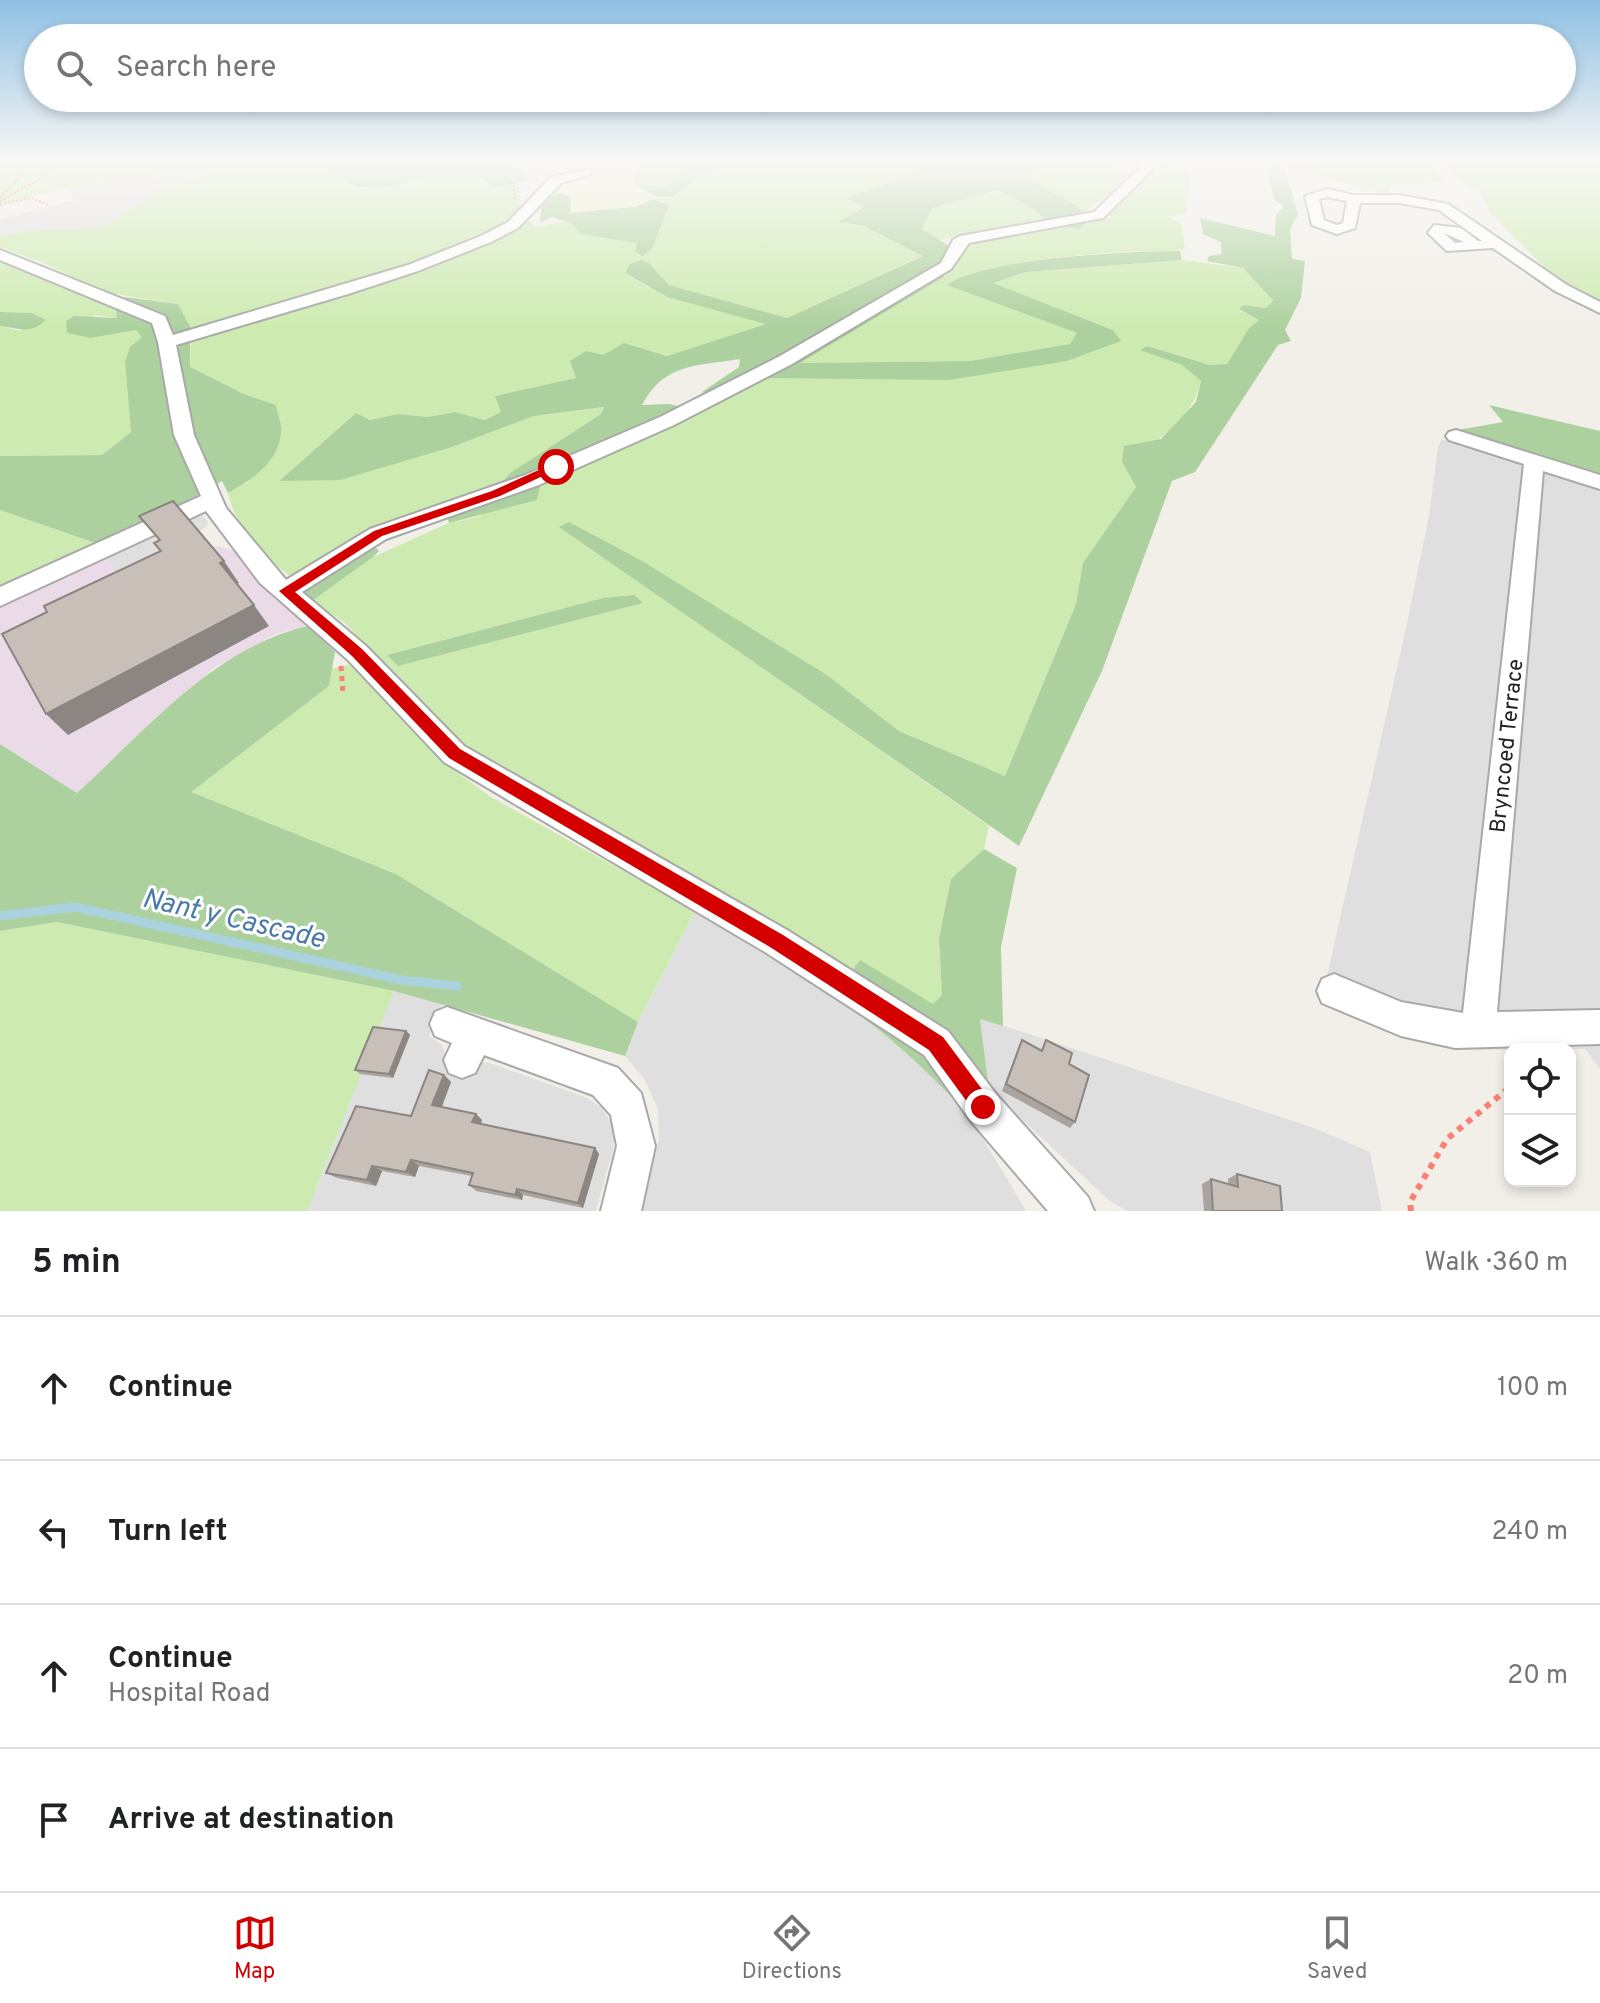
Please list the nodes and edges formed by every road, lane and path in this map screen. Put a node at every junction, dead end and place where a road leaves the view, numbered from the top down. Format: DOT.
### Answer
graph roads {
  1 [pos="521,217"];
  2 [pos="1090,217"];
  3 [pos="1454,217"];
  4 [pos="0,255"];
  5 [pos="1600,308"];
  6 [pos="167,342"];
  7 [pos="1456,436"];
  8 [pos="1534,461"];
  9 [pos="1600,482"];
  10 [pos="213,499"];
  11 [pos="286,591"];
  12 [pos="0,597"];
  13 [pos="1334,991"];
  14 [pos="1600,1027"];
  15 [pos="1478,1030"];
  16 [pos="461,1040"];
  17 [pos="1504,1092"];
  18 [pos="621,1211"];
  19 [pos="1074,1211"];
  20 [pos="1411,1211"];
  1 -- 6 [label="street"];
  2 -- 11 [label="street"];
  3 -- 5 [label="street"];
  4 -- 6 [label="street"];
  6 -- 10 [label="street"];
  7 -- 8 [label="street"];
  8 -- 9 [label="street"];
  8 -- 15 [label="street, Bryncoed Terrace"];
  10 -- 11 [label="street"];
  10 -- 12 [label="street"];
  11 -- 19 [label="street"];
  13 -- 15 [label="street"];
  14 -- 15 [label="street"];
  16 -- 18 [label="street"];
  17 -- 20 [label="path"];
}
